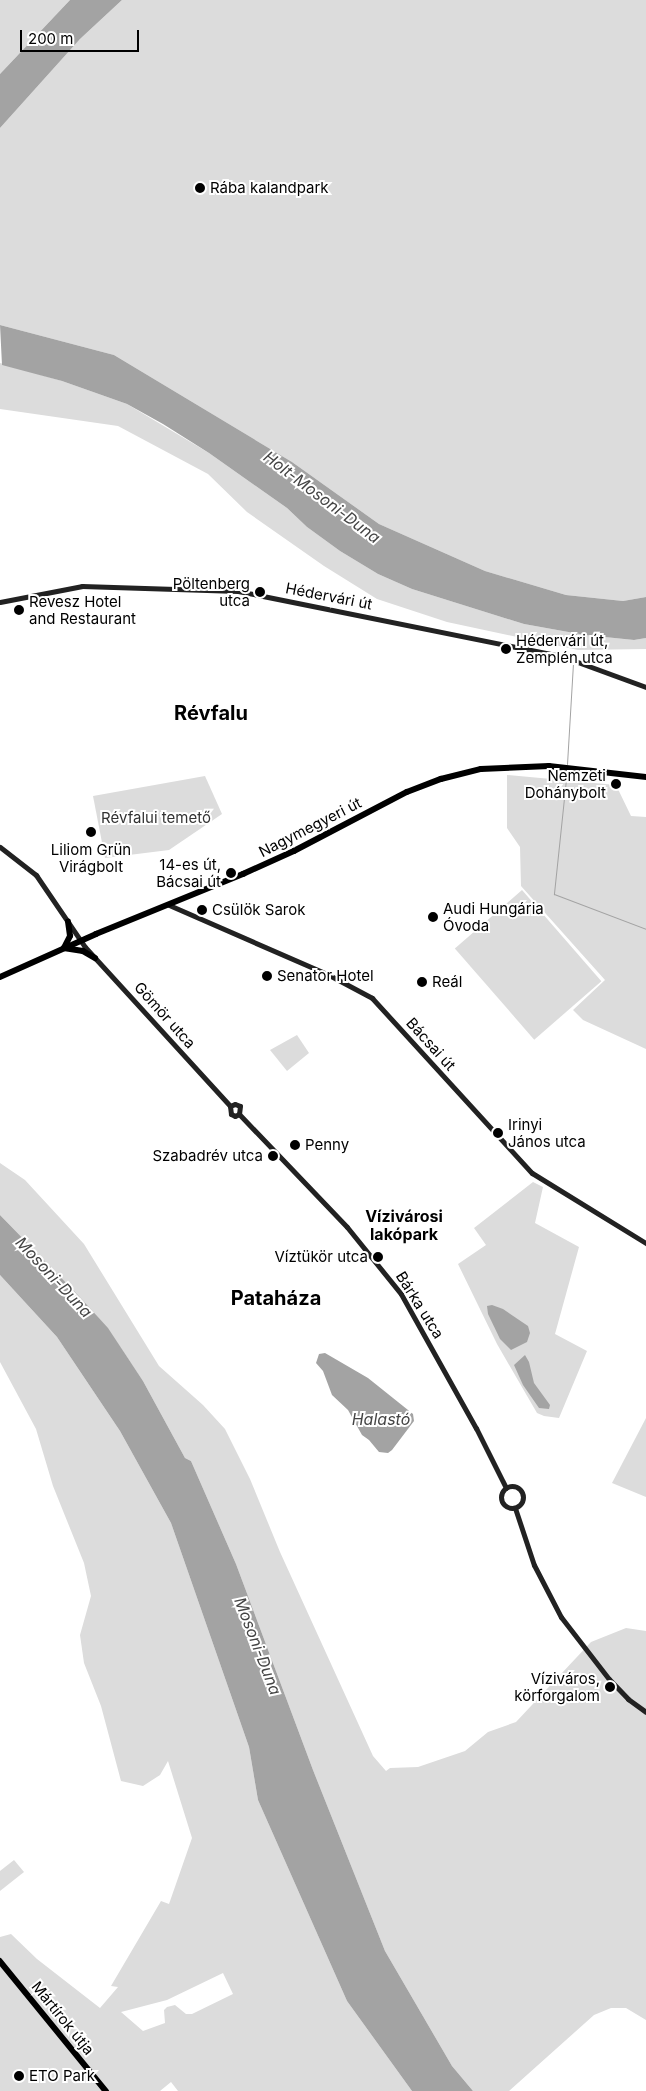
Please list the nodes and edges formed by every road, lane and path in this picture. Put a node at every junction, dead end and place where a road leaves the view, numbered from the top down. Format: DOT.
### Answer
graph roads {
  1 [pos="0,602"];
  2 [pos="646,687"];
  3 [pos="646,777"];
  4 [pos="0,847"];
  5 [pos="168,905"];
  6 [pos="68,922"];
  7 [pos="81,941"];
  8 [pos="62,949"];
  9 [pos="95,958"];
  10 [pos="0,977"];
  11 [pos="230,1106"];
  12 [pos="240,1114"];
  13 [pos="646,1243"];
  14 [pos="506,1488"];
  15 [pos="515,1508"];
  16 [pos="646,1712"];
  17 [pos="0,1961"];
  18 [pos="106,2091"];
  1 -- 2 [label="street, Hédervári út"];
  3 -- 5 [label="main road, Nagymegyeri út"];
  4 -- 6 [label="street, Gömör utca"];
  5 -- 7 [label="main road, Nagymegyeri út"];
  5 -- 13 [label="street, Bácsai út"];
  6 -- 7 [label="street, Gömör utca"];
  6 -- 8 [label="main road"];
  7 -- 8 [label="main road, Nagymegyeri út"];
  7 -- 9 [label="street, Gömör utca"];
  8 -- 9 [label="main road"];
  8 -- 10 [label="main road, Nagymegyeri út"];
  9 -- 11 [label="street, Gömör utca"];
  11 -- 12 [label="street"];
  11 -- 12 [label="street"];
  12 -- 14 [label="street, Bárka utca"];
  14 -- 15 [label="street"];
  14 -- 15 [label="street"];
  15 -- 16 [label="street"];
  17 -- 18 [label="main road, Mártírok útja"];
}
